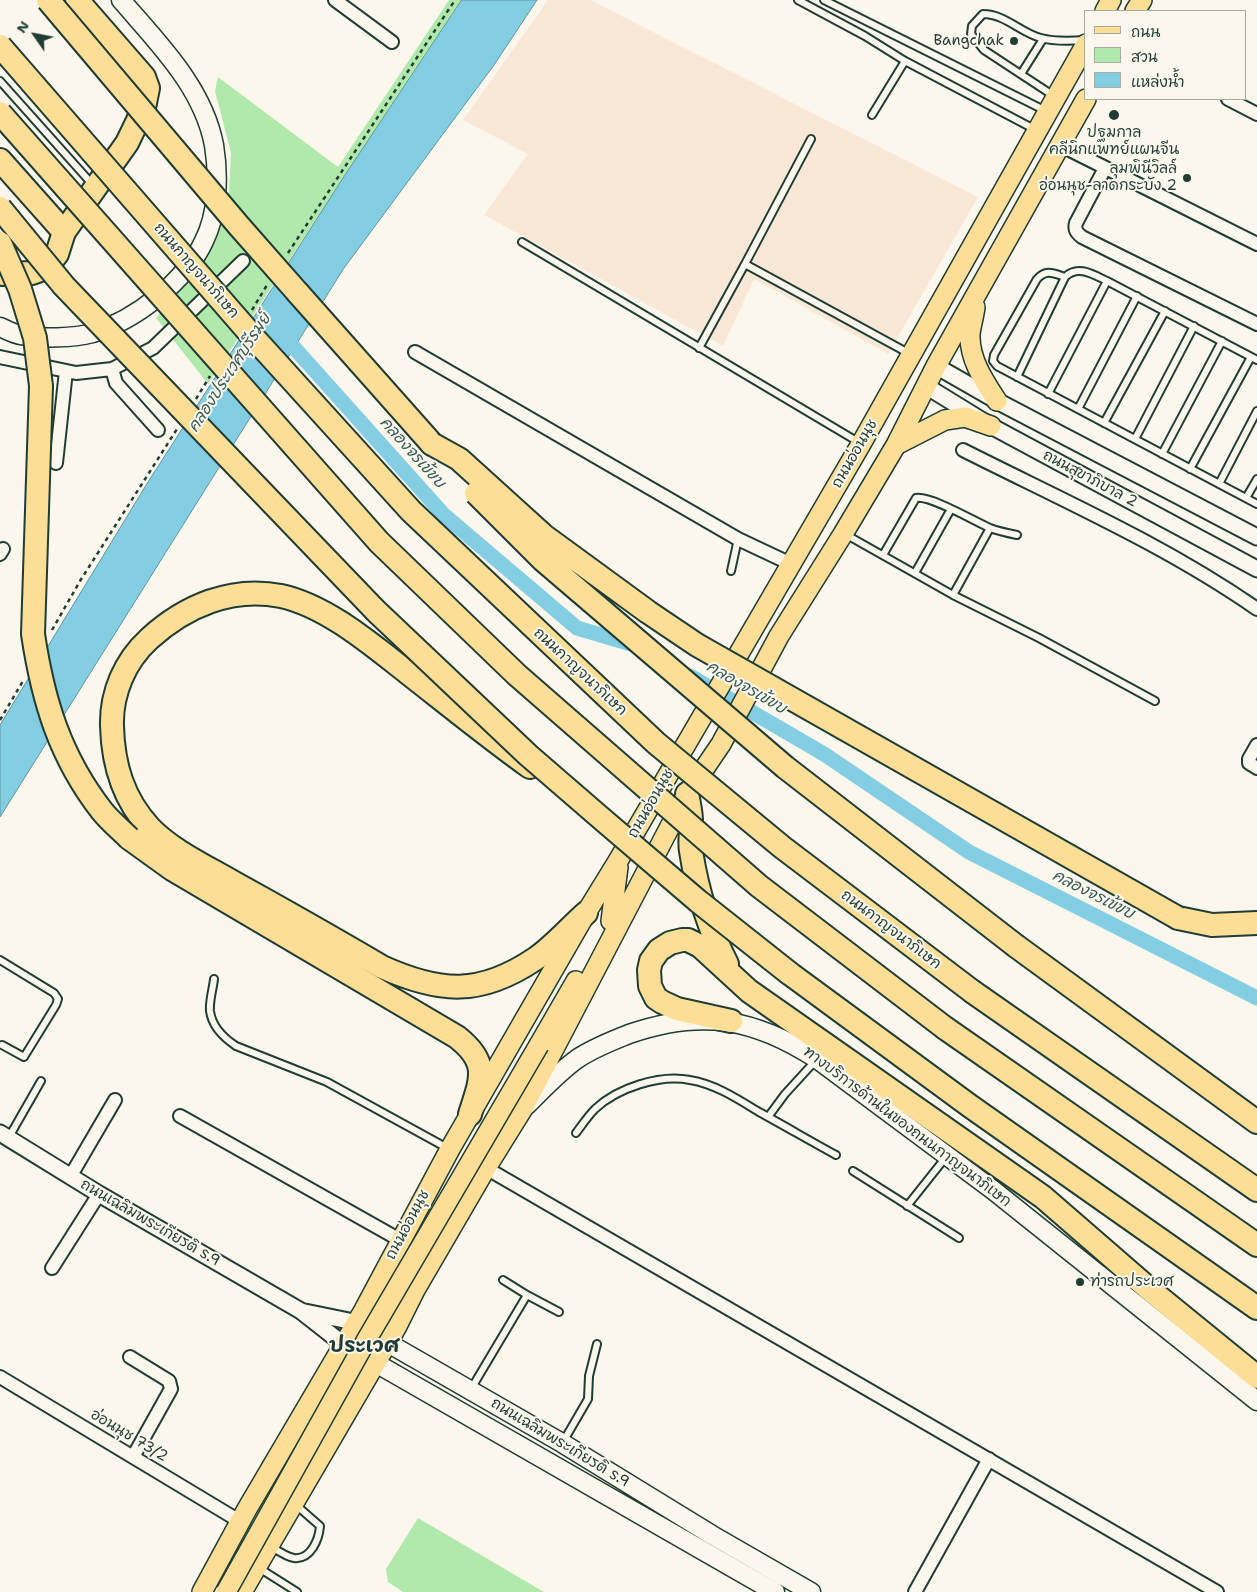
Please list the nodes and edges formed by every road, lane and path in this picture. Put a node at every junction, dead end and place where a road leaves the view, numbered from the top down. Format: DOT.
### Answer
graph roads {
  1 [pos="48,0"];
  2 [pos="77,0"];
  3 [pos="122,0"];
  4 [pos="335,0"];
  5 [pos="798,0"];
  6 [pos="824,0"];
  7 [pos="840,0"];
  8 [pos="841,9"];
  9 [pos="1043,39"];
  10 [pos="392,42"];
  11 [pos="1084,42"];
  12 [pos="0,46"];
  13 [pos="1084,46"];
  14 [pos="905,61"];
  15 [pos="1021,74"];
  16 [pos="0,81"];
  17 [pos="1085,100"];
  18 [pos="1230,100"];
  19 [pos="1051,104"];
  20 [pos="0,114"];
  21 [pos="1257,114"];
  22 [pos="872,115"];
  23 [pos="1037,130"];
  24 [pos="811,139"];
  25 [pos="1060,145"];
  26 [pos="0,160"];
  27 [pos="1105,168"];
  28 [pos="96,188"];
  29 [pos="0,208"];
  30 [pos="64,232"];
  31 [pos="522,242"];
  32 [pos="0,243"];
  33 [pos="1257,244"];
  34 [pos="243,261"];
  35 [pos="745,264"];
  36 [pos="0,272"];
  37 [pos="1065,277"];
  38 [pos="1107,281"];
  39 [pos="977,293"];
  40 [pos="1137,296"];
  41 [pos="1165,311"];
  42 [pos="1256,320"];
  43 [pos="1194,326"];
  44 [pos="0,327"];
  45 [pos="1222,341"];
  46 [pos="699,348"];
  47 [pos="415,352"];
  48 [pos="911,355"];
  49 [pos="0,357"];
  50 [pos="1254,358"];
  51 [pos="936,366"];
  52 [pos="112,369"];
  53 [pos="66,371"];
  54 [pos="900,374"];
  55 [pos="1017,377"];
  56 [pos="926,386"];
  57 [pos="1048,394"];
  58 [pos="997,401"];
  59 [pos="1078,409"];
  60 [pos="1257,411"];
  61 [pos="1104,423"];
  62 [pos="991,426"];
  63 [pos="158,430"];
  64 [pos="1135,440"];
  65 [pos="432,444"];
  66 [pos="861,444"];
  67 [pos="896,445"];
  68 [pos="962,450"];
  69 [pos="1162,454"];
  70 [pos="56,463"];
  71 [pos="1190,469"];
  72 [pos="1257,479"];
  73 [pos="1219,484"];
  74 [pos="1246,498"];
  75 [pos="1257,504"];
  76 [pos="951,509"];
  77 [pos="990,528"];
  78 [pos="844,534"];
  79 [pos="1017,535"];
  80 [pos="1257,537"];
  81 [pos="738,539"];
  82 [pos="883,555"];
  83 [pos="791,564"];
  84 [pos="1257,569"];
  85 [pos="730,571"];
  86 [pos="915,573"];
  87 [pos="952,595"];
  88 [pos="1257,609"];
  89 [pos="1155,701"];
  90 [pos="1257,745"];
  91 [pos="1257,768"];
  92 [pos="687,794"];
  93 [pos="602,819"];
  94 [pos="618,861"];
  95 [pos="647,871"];
  96 [pos="586,913"];
  97 [pos="611,921"];
  98 [pos="1257,922"];
  99 [pos="0,960"];
  100 [pos="733,976"];
  101 [pos="214,979"];
  102 [pos="731,1021"];
  103 [pos="1,1045"];
  104 [pos="818,1059"];
  105 [pos="41,1081"];
  106 [pos="115,1100"];
  107 [pos="522,1110"];
  108 [pos="470,1114"];
  109 [pos="180,1116"];
  110 [pos="768,1117"];
  111 [pos="1257,1122"];
  112 [pos="576,1133"];
  113 [pos="4,1136"];
  114 [pos="450,1149"];
  115 [pos="836,1155"];
  116 [pos="947,1156"];
  117 [pos="486,1168"];
  118 [pos="853,1171"];
  119 [pos="70,1177"];
  120 [pos="1257,1190"];
  121 [pos="99,1194"];
  122 [pos="908,1206"];
  123 [pos="959,1238"];
  124 [pos="400,1240"];
  125 [pos="1257,1245"];
  126 [pos="52,1268"];
  127 [pos="384,1270"];
  128 [pos="503,1280"];
  129 [pos="415,1290"];
  130 [pos="527,1295"];
  131 [pos="1254,1306"];
  132 [pos="301,1311"];
  133 [pos="559,1312"];
  134 [pos="355,1324"];
  135 [pos="388,1343"];
  136 [pos="344,1344"];
  137 [pos="597,1344"];
  138 [pos="130,1357"];
  139 [pos="376,1363"];
  140 [pos="0,1377"];
  141 [pos="1257,1377"];
  142 [pos="470,1390"];
  143 [pos="312,1399"];
  144 [pos="1257,1401"];
  145 [pos="344,1417"];
  146 [pos="562,1443"];
  147 [pos="133,1457"];
  148 [pos="989,1459"];
  149 [pos="293,1503"];
  150 [pos="241,1522"];
  151 [pos="268,1545"];
  152 [pos="256,1566"];
  153 [pos="202,1592"];
  154 [pos="226,1592"];
  155 [pos="242,1592"];
  156 [pos="297,1592"];
  157 [pos="775,1592"];
  158 [pos="811,1592"];
  159 [pos="915,1592"];
  160 [pos="1217,1592"];
  1 -- 65 [label="highway, bridge"];
  2 -- 28 [label="highway"];
  3 -- 44 [label="main road"];
  4 -- 10 [label="street"];
  5 -- 14 [label="lane"];
  6 -- 8 [label="lane"];
  7 -- 8 [label="lane"];
  8 -- 19 [label="lane"];
  9 -- 11 [label="lane"];
  9 -- 15 [label="lane"];
  9 -- 15 [label="lane"];
  12 -- 120 [label="highway, ถนนกาญจนาภิเษก, bridge"];
  13 -- 19 [label="main road, ถนนอ่อนนุช"];
  14 -- 22 [label="lane"];
  14 -- 23 [label="lane"];
  15 -- 19 [label="lane"];
  16 -- 28 [label="lane"];
  17 -- 25 [label="main road, ถนนอ่อนนุช"];
  18 -- 21 [label="street"];
  19 -- 23 [label="main road, ถนนอ่อนนุช"];
  20 -- 125 [label="highway, bridge"];
  23 -- 48 [label="main road, ถนนอ่อนนุช"];
  24 -- 35 [label="lane"];
  25 -- 27 [label="street"];
  25 -- 39 [label="main road, ถนนอ่อนนุช"];
  26 -- 30 [label="highway"];
  27 -- 33 [label="street"];
  27 -- 42 [label="street"];
  28 -- 30 [label="highway"];
  29 -- 93 [label="highway, bridge"];
  30 -- 36 [label="highway"];
  31 -- 46 [label="lane"];
  32 -- 108 [label="highway, bridge"];
  34 -- 52 [label="street"];
  35 -- 46 [label="lane"];
  35 -- 48 [label="lane"];
  37 -- 38 [label="lane"];
  37 -- 55 [label="lane"];
  37 -- 55 [label="lane"];
  38 -- 40 [label="lane"];
  38 -- 57 [label="lane"];
  39 -- 51 [label="main road, ถนนอ่อนนุช"];
  39 -- 58 [label="main road"];
  40 -- 41 [label="lane"];
  40 -- 59 [label="lane"];
  41 -- 43 [label="lane"];
  41 -- 61 [label="lane"];
  43 -- 45 [label="lane"];
  43 -- 64 [label="lane"];
  45 -- 50 [label="lane"];
  45 -- 69 [label="lane"];
  46 -- 66 [label="lane"];
  47 -- 81 [label="street"];
  48 -- 51 [label="main road"];
  48 -- 54 [label="main road, ถนนอ่อนนุช"];
  49 -- 53 [label="street"];
  50 -- 71 [label="lane"];
  51 -- 56 [label="main road, ถนนอ่อนนุช"];
  51 -- 58 [label="street, ถนนสุขาภิบาล 2"];
  52 -- 53 [label="street"];
  52 -- 63 [label="street"];
  53 -- 70 [label="street"];
  54 -- 56 [label="main road"];
  54 -- 66 [label="main road, ถนนอ่อนนุช"];
  55 -- 57 [label="lane"];
  56 -- 62 [label="street, ถนนสุขาภิบาล 2"];
  56 -- 67 [label="main road, ถนนอ่อนนุช"];
  57 -- 59 [label="lane"];
  58 -- 80 [label="street, ถนนสุขาภิบาล 2"];
  59 -- 61 [label="lane"];
  60 -- 73 [label="lane"];
  61 -- 64 [label="lane"];
  62 -- 67 [label="main road"];
  62 -- 84 [label="street, ถนนสุขาภิบาล 2"];
  64 -- 69 [label="lane"];
  65 -- 98 [label="highway, bridge"];
  65 -- 111 [label="highway, bridge"];
  66 -- 83 [label="main road, ถนนอ่อนนุช"];
  67 -- 78 [label="main road, ถนนอ่อนนุช"];
  68 -- 88 [label="street"];
  69 -- 71 [label="lane"];
  71 -- 73 [label="lane"];
  72 -- 74 [label="lane"];
  73 -- 74 [label="lane"];
  74 -- 75 [label="lane"];
  76 -- 77 [label="lane"];
  76 -- 82 [label="lane"];
  76 -- 86 [label="lane"];
  77 -- 79 [label="lane"];
  77 -- 87 [label="lane"];
  78 -- 82 [label="lane"];
  78 -- 92 [label="main road, ถนนอ่อนนุช, bridge"];
  81 -- 83 [label="street"];
  81 -- 85 [label="lane"];
  82 -- 86 [label="lane"];
  83 -- 94 [label="main road, ถนนอ่อนนุช, bridge"];
  86 -- 87 [label="lane"];
  87 -- 89 [label="lane"];
  90 -- 91 [label="street"];
  92 -- 95 [label="main road, ถนนอ่อนนุช"];
  92 -- 100 [label="highway"];
  93 -- 96 [label="highway, bridge"];
  93 -- 131 [label="highway, bridge"];
  94 -- 96 [label="main road, ถนนอ่อนนุช"];
  94 -- 97 [label="main road, ถนนอ่อนนุช"];
  95 -- 97 [label="main road, ถนนอ่อนนุช"];
  95 -- 107 [label="main road, ถนนอ่อนนุช"];
  96 -- 108 [label="main road, ถนนอ่อนนุช"];
  97 -- 154 [label="main road, ถนนอ่อนนุช, bridge"];
  99 -- 103 [label="lane"];
  100 -- 102 [label="highway"];
  100 -- 141 [label="highway"];
  101 -- 114 [label="lane"];
  102 -- 104 [label="main road, ทางบริการด้านในของถนนกาญจนาภิเษก"];
  102 -- 107 [label="main road, ทางบริการด้านในของถนนกาญจนาภิเษก"];
  104 -- 110 [label="lane"];
  104 -- 116 [label="main road, ทางบริการด้านในของถนนกาญจนาภิเษก"];
  105 -- 113 [label="lane"];
  106 -- 119 [label="street"];
  107 -- 117 [label="main road, ถนนอ่อนนุช"];
  108 -- 114 [label="main road, ถนนอ่อนนุช"];
  109 -- 124 [label="street"];
  110 -- 112 [label="lane"];
  110 -- 115 [label="lane"];
  113 -- 119 [label="street, ถนนเฉลิมพระเกียรติ ร.9"];
  114 -- 124 [label="main road, ถนนอ่อนนุช"];
  116 -- 122 [label="lane"];
  116 -- 144 [label="main road, ทางบริการด้านในของถนนกาญจนาภิเษก"];
  117 -- 129 [label="main road, ถนนอ่อนนุช"];
  117 -- 148 [label="street"];
  118 -- 122 [label="lane"];
  119 -- 121 [label="street, ถนนเฉลิมพระเกียรติ ร.9"];
  121 -- 126 [label="street"];
  121 -- 132 [label="street, ถนนเฉลิมพระเกียรติ ร.9"];
  122 -- 123 [label="lane"];
  124 -- 127 [label="main road, ถนนอ่อนนุช"];
  127 -- 129 [label="main road"];
  127 -- 134 [label="main road, ถนนอ่อนนุช"];
  128 -- 130 [label="lane"];
  129 -- 135 [label="main road, ถนนอ่อนนุช"];
  130 -- 133 [label="lane"];
  130 -- 142 [label="lane"];
  132 -- 134 [label="street, ถนนเฉลิมพระเกียรติ ร.9"];
  132 -- 136 [label="street, ถนนเฉลิมพระเกียรติ ร.9"];
  134 -- 135 [label="main road, ถนนเฉลิมพระเกียรติ ร.9"];
  134 -- 136 [label="main road, ถนนอ่อนนุช"];
  135 -- 139 [label="main road, ถนนอ่อนนุช"];
  135 -- 142 [label="main road, ถนนเฉลิมพระเกียรติ ร.9"];
  136 -- 139 [label="main road, ถนนเฉลิมพระเกียรติ ร.9"];
  136 -- 143 [label="main road, ถนนอ่อนนุช"];
  137 -- 146 [label="lane"];
  138 -- 147 [label="street"];
  139 -- 145 [label="main road, ถนนอ่อนนุช"];
  139 -- 157 [label="main road, ถนนเฉลิมพระเกียรติ ร.9"];
  140 -- 147 [label="street, อ่อนนุช 73/2"];
  142 -- 146 [label="main road, ถนนเฉลิมพระเกียรติ ร.9"];
  143 -- 145 [label="main road"];
  143 -- 150 [label="main road, ถนนอ่อนนุช"];
  145 -- 149 [label="main road, ถนนอ่อนนุช"];
  146 -- 158 [label="main road, ถนนเฉลิมพระเกียรติ ร.9"];
  147 -- 150 [label="street, อ่อนนุช 73/2"];
  148 -- 159 [label="street"];
  148 -- 160 [label="street"];
  149 -- 151 [label="main road, ถนนอ่อนนุช"];
  149 -- 151 [label="lane"];
  150 -- 153 [label="main road, ถนนอ่อนนุช"];
  151 -- 152 [label="main road, ถนนอ่อนนุช"];
  152 -- 155 [label="main road, ถนนอ่อนนุช"];
  152 -- 156 [label="lane"];
}
